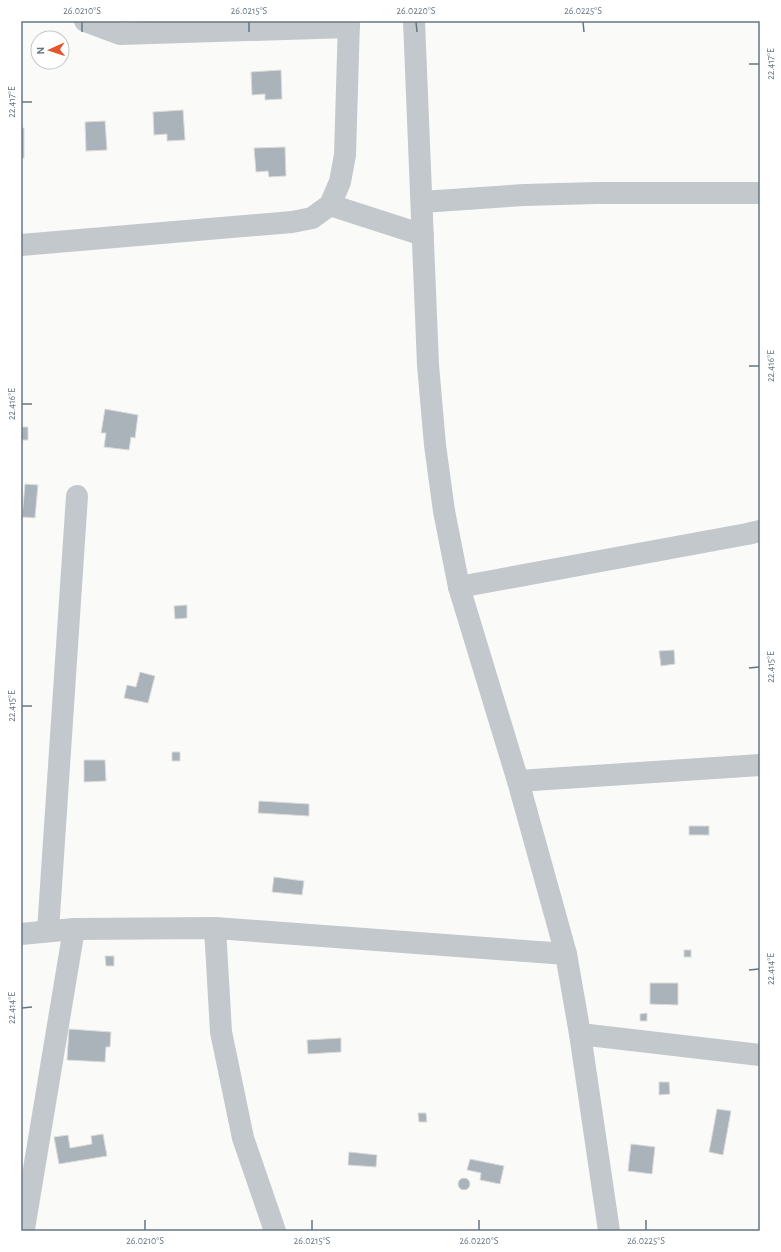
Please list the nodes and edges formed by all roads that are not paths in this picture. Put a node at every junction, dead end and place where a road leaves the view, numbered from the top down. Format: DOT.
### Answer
graph roads {
  1 [pos="85,21"];
  2 [pos="414,21"];
  3 [pos="349,24"];
  4 [pos="760,193"];
  5 [pos="422,202"];
  6 [pos="330,205"];
  7 [pos="423,235"];
  8 [pos="21,245"];
  9 [pos="77,496"];
  10 [pos="760,531"];
  11 [pos="459,587"];
  12 [pos="760,764"];
  13 [pos="518,781"];
  14 [pos="215,928"];
  15 [pos="74,929"];
  16 [pos="48,931"];
  17 [pos="21,934"];
  18 [pos="566,954"];
  19 [pos="580,1034"];
  20 [pos="760,1055"];
  21 [pos="29,1230"];
  22 [pos="275,1231"];
  23 [pos="609,1231"];
  1 -- 3 [label="street"];
  2 -- 5 [label="street"];
  3 -- 6 [label="street"];
  4 -- 5 [label="street"];
  5 -- 7 [label="street"];
  6 -- 7 [label="street"];
  6 -- 8 [label="street"];
  7 -- 11 [label="street"];
  9 -- 16 [label="street"];
  10 -- 11 [label="street"];
  11 -- 13 [label="street"];
  12 -- 13 [label="street"];
  13 -- 18 [label="street"];
  14 -- 15 [label="street"];
  14 -- 18 [label="street"];
  14 -- 22 [label="street"];
  15 -- 16 [label="street"];
  15 -- 21 [label="street"];
  16 -- 17 [label="street"];
  18 -- 19 [label="street"];
  19 -- 20 [label="street"];
  19 -- 23 [label="street"];
}
